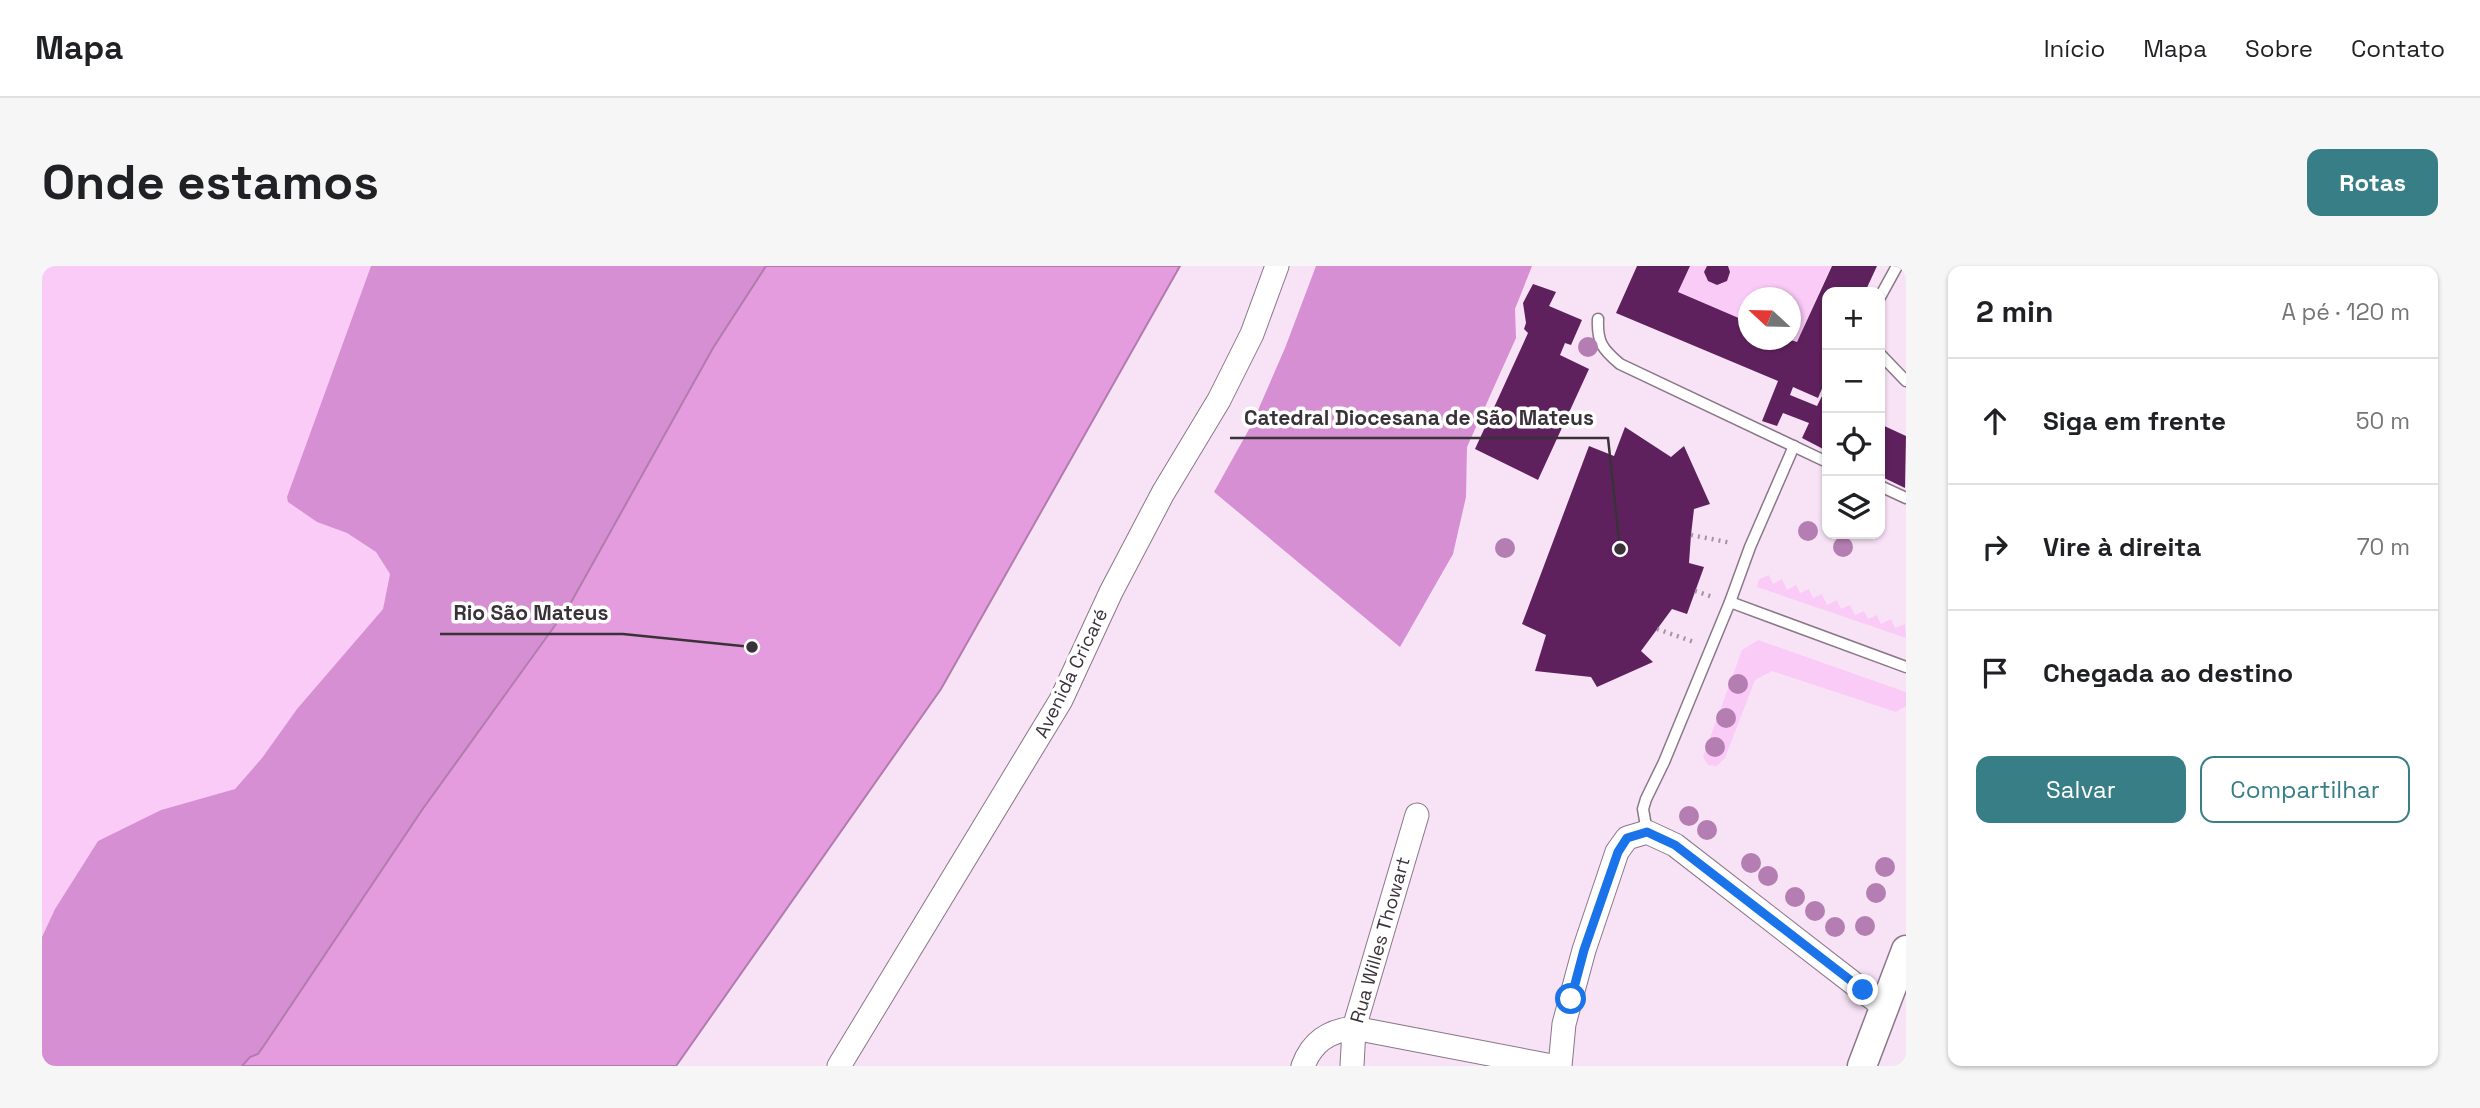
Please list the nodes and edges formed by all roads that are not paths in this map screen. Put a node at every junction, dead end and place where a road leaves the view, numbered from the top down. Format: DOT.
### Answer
graph roads {
  1 [pos="1277,266"];
  2 [pos="1897,266"];
  3 [pos="1885,288"];
  4 [pos="1598,319"];
  5 [pos="1885,359"];
  6 [pos="1906,381"];
  7 [pos="1794,446"];
  8 [pos="1822,460"];
  9 [pos="1885,488"];
  10 [pos="1906,498"];
  11 [pos="1730,602"];
  12 [pos="1906,667"];
  13 [pos="1417,815"];
  14 [pos="1647,832"];
  15 [pos="1906,951"];
  16 [pos="1884,1007"];
  17 [pos="1354,1028"];
  18 [pos="1306,1059"];
  19 [pos="839,1066"];
  20 [pos="1352,1066"];
  21 [pos="1552,1066"];
  22 [pos="1560,1066"];
  23 [pos="1862,1066"];
  1 -- 19 [label="street, Avenida Cricaré"];
  2 -- 3 [label="lane"];
  4 -- 7 [label="lane"];
  5 -- 6 [label="lane"];
  7 -- 8 [label="lane"];
  7 -- 11 [label="lane"];
  9 -- 10 [label="lane"];
  11 -- 12 [label="lane"];
  11 -- 14 [label="lane"];
  13 -- 17 [label="street, Rua Willes Thowart"];
  14 -- 16 [label="street"];
  14 -- 22 [label="street"];
  15 -- 16 [label="street"];
  16 -- 23 [label="street"];
  17 -- 18 [label="street"];
  17 -- 20 [label="street, Rua Willes Thowart"];
  17 -- 21 [label="street"];
}
